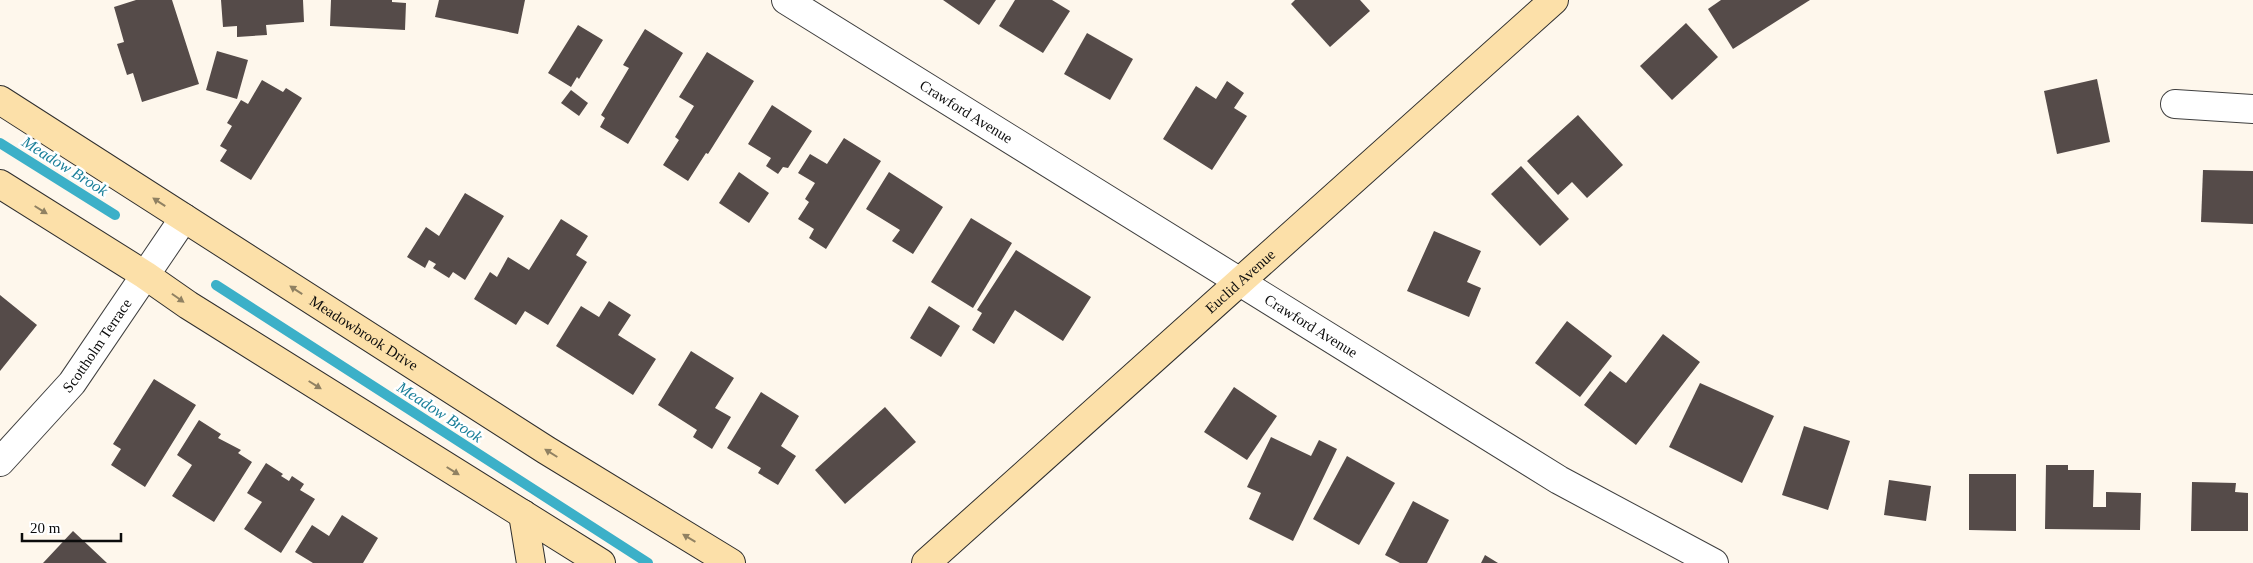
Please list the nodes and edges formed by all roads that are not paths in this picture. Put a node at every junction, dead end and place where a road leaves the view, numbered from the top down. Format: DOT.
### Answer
graph roads {
  1 [pos="1554,0"];
  2 [pos="798,3"];
  3 [pos="0,100"];
  4 [pos="2175,104"];
  5 [pos="2253,109"];
  6 [pos="0,184"];
  7 [pos="184,218"];
  8 [pos="145,275"];
  9 [pos="1241,280"];
  10 [pos="0,462"];
  11 [pos="523,514"];
  12 [pos="531,563"];
  13 [pos="600,563"];
  14 [pos="731,563"];
  15 [pos="926,563"];
  16 [pos="1714,563"];
  1 -- 9 [label="street, Euclid Avenue"];
  2 -- 9 [label="street, Crawford Avenue"];
  7 -- 3 [label="street, Meadowbrook Drive, one-way"];
  4 -- 5 [label="street"];
  6 -- 8 [label="street, one-way"];
  7 -- 8 [label="street, Scottholm Terrace"];
  14 -- 7 [label="street, Meadowbrook Drive, one-way"];
  8 -- 10 [label="street, Scottholm Terrace"];
  8 -- 11 [label="street, one-way"];
  9 -- 15 [label="street, Euclid Avenue"];
  9 -- 16 [label="street, Crawford Avenue"];
  11 -- 12 [label="street"];
  11 -- 13 [label="street"];
}
